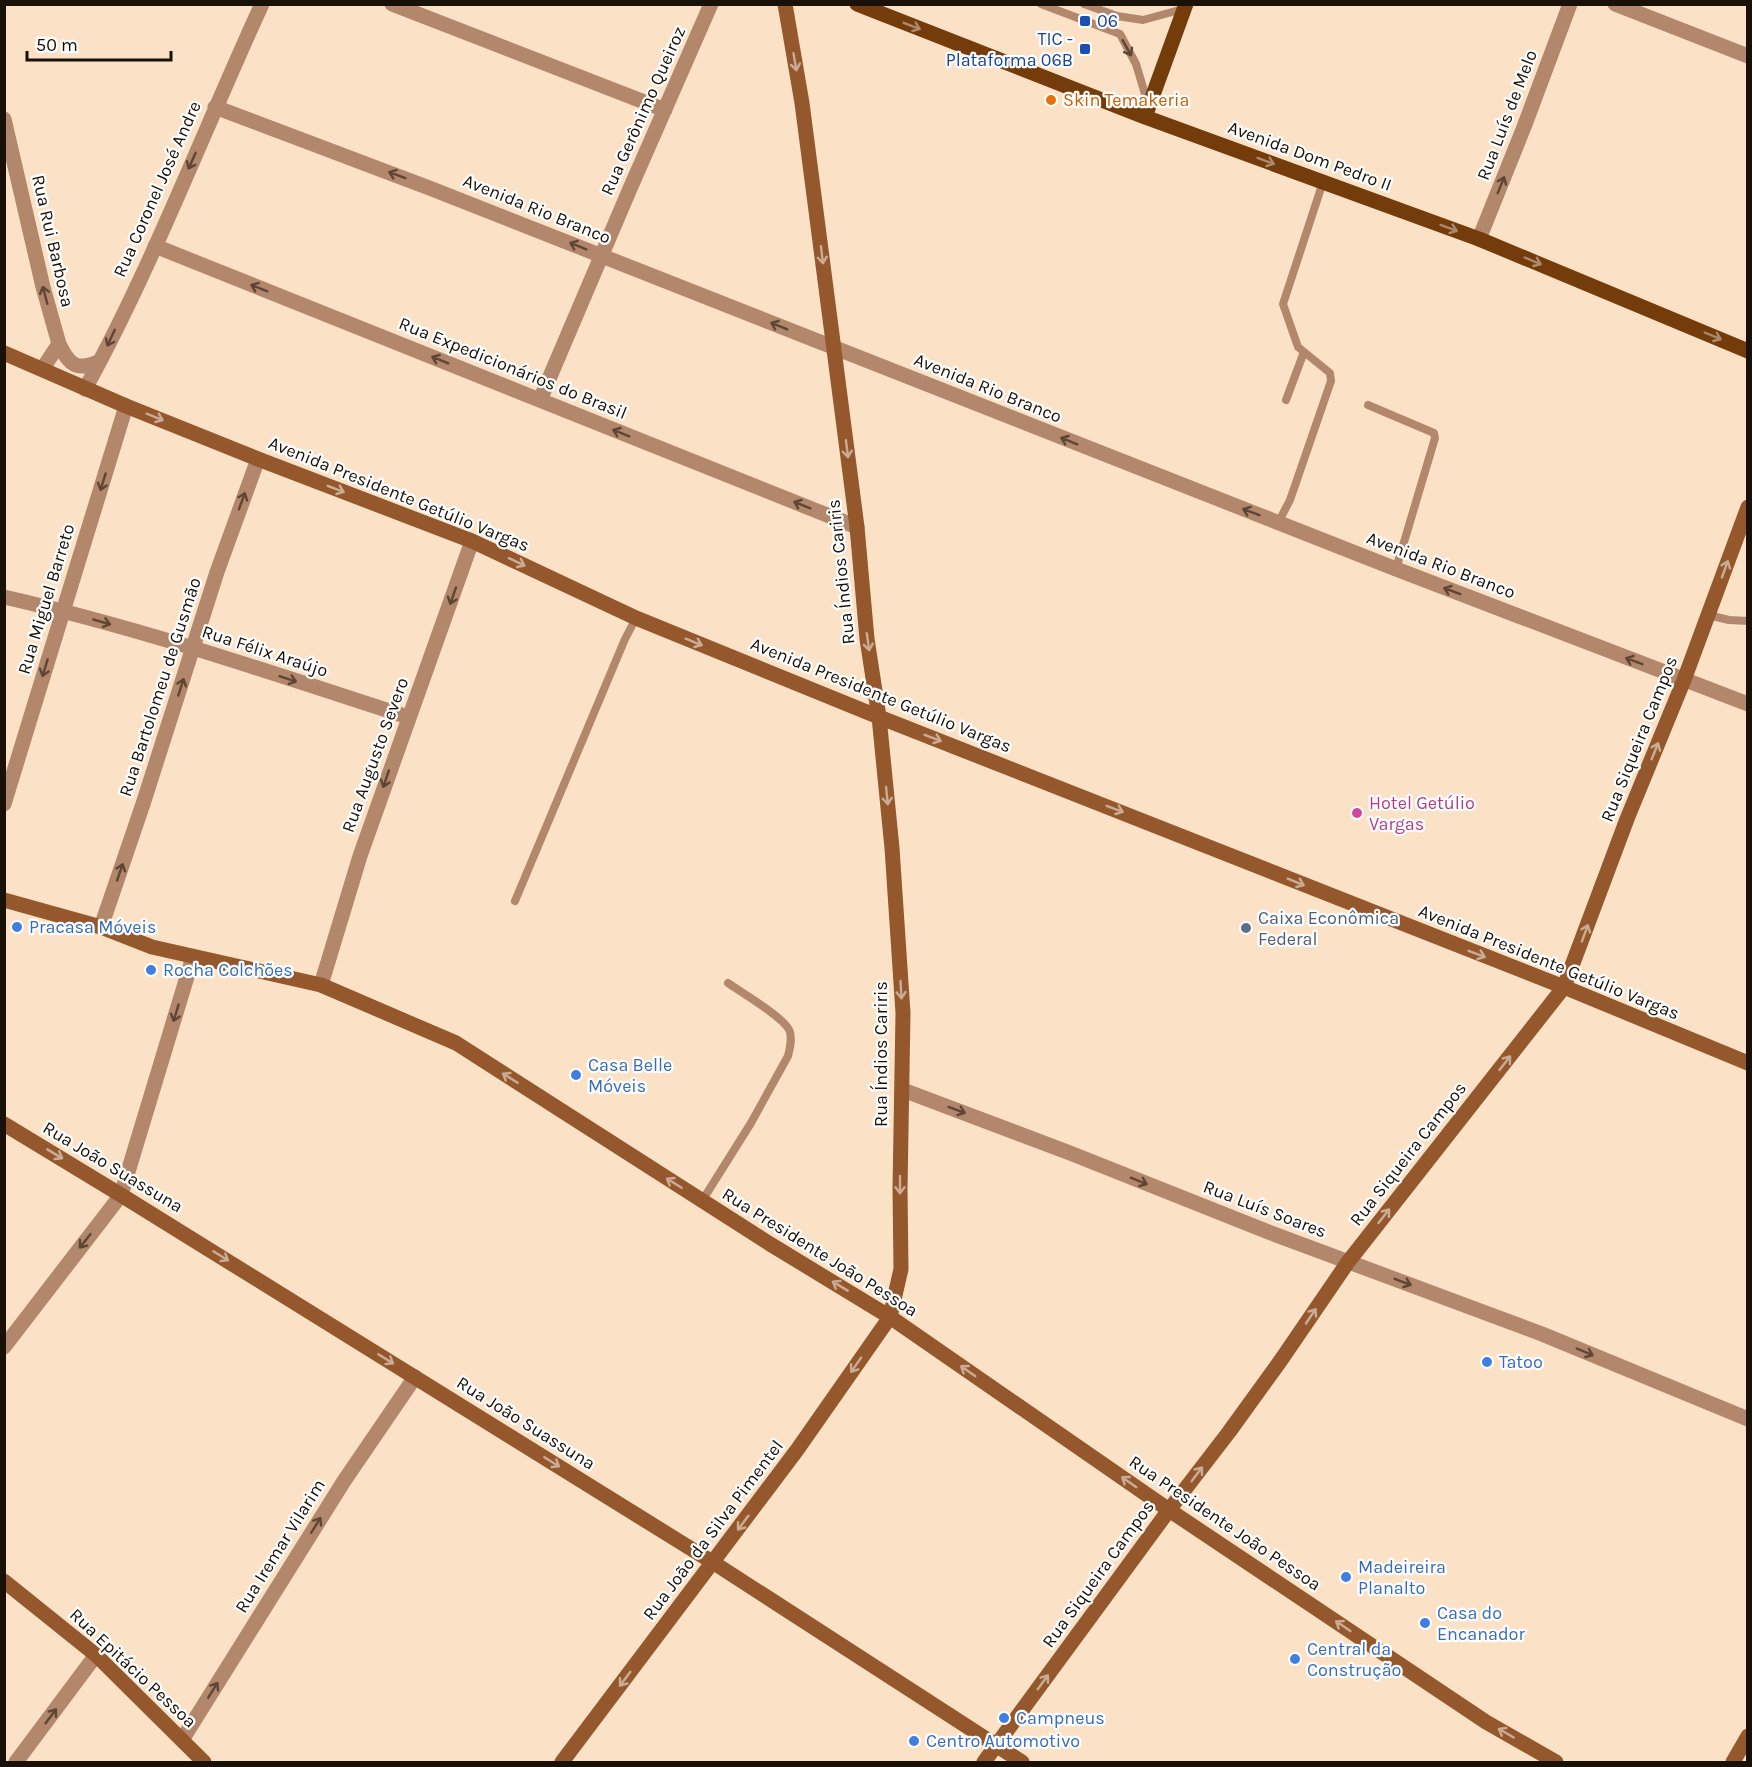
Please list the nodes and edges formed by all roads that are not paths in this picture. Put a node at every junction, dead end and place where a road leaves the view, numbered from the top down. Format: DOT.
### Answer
graph roads {
  1 [pos="262,4"];
  2 [pos="392,4"];
  3 [pos="711,4"];
  4 [pos="785,4"];
  5 [pos="857,4"];
  6 [pos="1041,4"];
  7 [pos="1084,4"];
  8 [pos="1570,4"];
  9 [pos="1615,4"];
  10 [pos="1185,7"];
  11 [pos="1748,56"];
  12 [pos="215,107"];
  13 [pos="665,110"];
  14 [pos="1147,111"];
  15 [pos="4,119"];
  16 [pos="1323,182"];
  17 [pos="1479,239"];
  18 [pos="155,246"];
  19 [pos="602,256"];
  20 [pos="58,344"];
  21 [pos="833,348"];
  22 [pos="1748,351"];
  23 [pos="1304,352"];
  24 [pos="4,353"];
  25 [pos="100,361"];
  26 [pos="43,368"];
  27 [pos="85,389"];
  28 [pos="540,400"];
  29 [pos="1286,400"];
  30 [pos="1368,405"];
  31 [pos="126,406"];
  32 [pos="258,459"];
  33 [pos="1746,517"];
  34 [pos="1278,523"];
  35 [pos="857,527"];
  36 [pos="472,541"];
  37 [pos="1396,569"];
  38 [pos="4,597"];
  39 [pos="63,610"];
  40 [pos="1708,615"];
  41 [pos="636,618"];
  42 [pos="1748,621"];
  43 [pos="193,649"];
  44 [pos="1684,680"];
  45 [pos="1748,704"];
  46 [pos="408,717"];
  47 [pos="879,717"];
  48 [pos="4,804"];
  49 [pos="4,900"];
  50 [pos="515,901"];
  51 [pos="101,927"];
  52 [pos="193,957"];
  53 [pos="728,983"];
  54 [pos="321,985"];
  55 [pos="1564,987"];
  56 [pos="1748,1063"];
  57 [pos="903,1090"];
  58 [pos="4,1124"];
  59 [pos="121,1195"];
  60 [pos="702,1201"];
  61 [pos="1348,1262"];
  62 [pos="890,1317"];
  63 [pos="4,1347"];
  64 [pos="416,1377"];
  65 [pos="1748,1419"];
  66 [pos="1169,1510"];
  67 [pos="714,1563"];
  68 [pos="4,1581"];
  69 [pos="96,1655"];
  70 [pos="1748,1736"];
  71 [pos="182,1740"];
  72 [pos="997,1746"];
  73 [pos="16,1762"];
  74 [pos="204,1762"];
  75 [pos="562,1762"];
  76 [pos="984,1762"];
  77 [pos="1022,1762"];
  78 [pos="1556,1762"];
  79 [pos="1733,1762"];
  1 -- 12 [label="street, Rua Coronel José Andre"];
  2 -- 13 [label="street"];
  3 -- 13 [label="street, Rua Gerônimo Queiroz"];
  4 -- 21 [label="main road, Rua Índios Cariris, one-way"];
  5 -- 14 [label="main road, Avenida Dom Pedro II, one-way"];
  6 -- 14 [label="lane, one-way"];
  7 -- 10 [label="lane"];
  17 -- 8 [label="street, Rua Luís de Melo, one-way"];
  9 -- 11 [label="street"];
  10 -- 14 [label="main road"];
  12 -- 18 [label="street, Rua Coronel José Andre, one-way"];
  19 -- 12 [label="street, Avenida Rio Branco, one-way"];
  13 -- 19 [label="street, Rua Gerônimo Queiroz"];
  14 -- 16 [label="main road, Avenida Dom Pedro II, one-way"];
  20 -- 15 [label="street, Rua Rui Barbosa, one-way"];
  16 -- 17 [label="main road, Avenida Dom Pedro II, one-way"];
  16 -- 23 [label="lane"];
  17 -- 22 [label="main road, Avenida Dom Pedro II, one-way"];
  18 -- 25 [label="street, Rua Coronel José Andre, one-way"];
  28 -- 18 [label="street, Rua Expedicionários do Brasil, one-way"];
  21 -- 19 [label="street, Avenida Rio Branco, one-way"];
  19 -- 28 [label="street, Rua Gerônimo Queiroz"];
  20 -- 25 [label="street"];
  20 -- 26 [label="street"];
  34 -- 21 [label="street, Avenida Rio Branco, one-way"];
  21 -- 35 [label="main road, Rua Índios Cariris, one-way"];
  23 -- 29 [label="lane"];
  23 -- 34 [label="lane"];
  24 -- 26 [label="main road, Avenida Presidente Getúlio Vargas"];
  25 -- 27 [label="street, Rua Coronel José Andre"];
  26 -- 27 [label="main road, Avenida Presidente Getúlio Vargas"];
  27 -- 31 [label="main road, Avenida Presidente Getúlio Vargas"];
  35 -- 28 [label="street, Rua Expedicionários do Brasil, one-way"];
  30 -- 37 [label="lane"];
  31 -- 32 [label="main road, Avenida Presidente Getúlio Vargas, one-way"];
  31 -- 39 [label="street, Rua Miguel Barreto, one-way"];
  32 -- 36 [label="main road, Avenida Presidente Getúlio Vargas, one-way"];
  43 -- 32 [label="street, Rua Bartolomeu de Gusmão, one-way"];
  40 -- 33 [label="main road, Rua Siqueira Campos, one-way"];
  34 -- 37 [label="street, Avenida Rio Branco"];
  35 -- 47 [label="main road, Rua Índios Cariris, one-way"];
  36 -- 41 [label="main road, Avenida Presidente Getúlio Vargas, one-way"];
  36 -- 46 [label="street, Rua Augusto Severo, one-way"];
  44 -- 37 [label="street, Avenida Rio Branco, one-way"];
  38 -- 39 [label="street, Rua Félix Araújo"];
  39 -- 43 [label="street, Rua Félix Araújo, one-way"];
  39 -- 48 [label="street, Rua Miguel Barreto, one-way"];
  40 -- 42 [label="lane"];
  40 -- 44 [label="main road, Rua Siqueira Campos"];
  41 -- 47 [label="main road, Avenida Presidente Getúlio Vargas, one-way"];
  41 -- 50 [label="lane"];
  43 -- 46 [label="street, Rua Félix Araújo, one-way"];
  51 -- 43 [label="street, Rua Bartolomeu de Gusmão, one-way"];
  44 -- 45 [label="street, Avenida Rio Branco"];
  55 -- 44 [label="main road, Rua Siqueira Campos, one-way"];
  46 -- 54 [label="street, Rua Augusto Severo, one-way"];
  47 -- 55 [label="main road, Avenida Presidente Getúlio Vargas, one-way"];
  47 -- 57 [label="main road, Rua Índios Cariris, one-way"];
  49 -- 51 [label="main road, Rua Presidente João Pessoa"];
  51 -- 52 [label="main road, Rua Presidente João Pessoa"];
  52 -- 54 [label="main road, Rua Presidente João Pessoa"];
  52 -- 59 [label="street, one-way"];
  53 -- 60 [label="lane"];
  60 -- 54 [label="main road, Rua Presidente João Pessoa, one-way"];
  55 -- 56 [label="main road, Avenida Presidente Getúlio Vargas"];
  61 -- 55 [label="main road, Rua Siqueira Campos, one-way"];
  57 -- 61 [label="street, Rua Luís Soares, one-way"];
  57 -- 62 [label="main road, Rua Índios Cariris, one-way"];
  58 -- 59 [label="main road, Rua João Suassuna, one-way"];
  59 -- 63 [label="street, one-way"];
  59 -- 64 [label="main road, Rua João Suassuna, one-way"];
  62 -- 60 [label="main road, Rua Presidente João Pessoa, one-way"];
  61 -- 65 [label="street, Rua Luís Soares, one-way"];
  66 -- 61 [label="main road, Rua Siqueira Campos, one-way"];
  66 -- 62 [label="main road, Rua Presidente João Pessoa, one-way"];
  62 -- 67 [label="main road, Rua João da Silva Pimentel, one-way"];
  64 -- 67 [label="main road, Rua João Suassuna, one-way"];
  71 -- 64 [label="street, Rua Iremar Vilarim, one-way"];
  72 -- 66 [label="main road, Rua Siqueira Campos, one-way"];
  78 -- 66 [label="main road, Rua Presidente João Pessoa, one-way"];
  67 -- 72 [label="main road, Rua João Suassuna"];
  67 -- 75 [label="main road, Rua João da Silva Pimentel, one-way"];
  68 -- 69 [label="main road, Rua Epitácio Pessoa"];
  69 -- 71 [label="main road, Rua Epitácio Pessoa"];
  73 -- 69 [label="street, one-way"];
  70 -- 79 [label="main road"];
  71 -- 74 [label="main road, Rua Epitácio Pessoa"];
  72 -- 76 [label="main road, Rua Siqueira Campos"];
  72 -- 77 [label="main road, Rua João Suassuna"];
}
